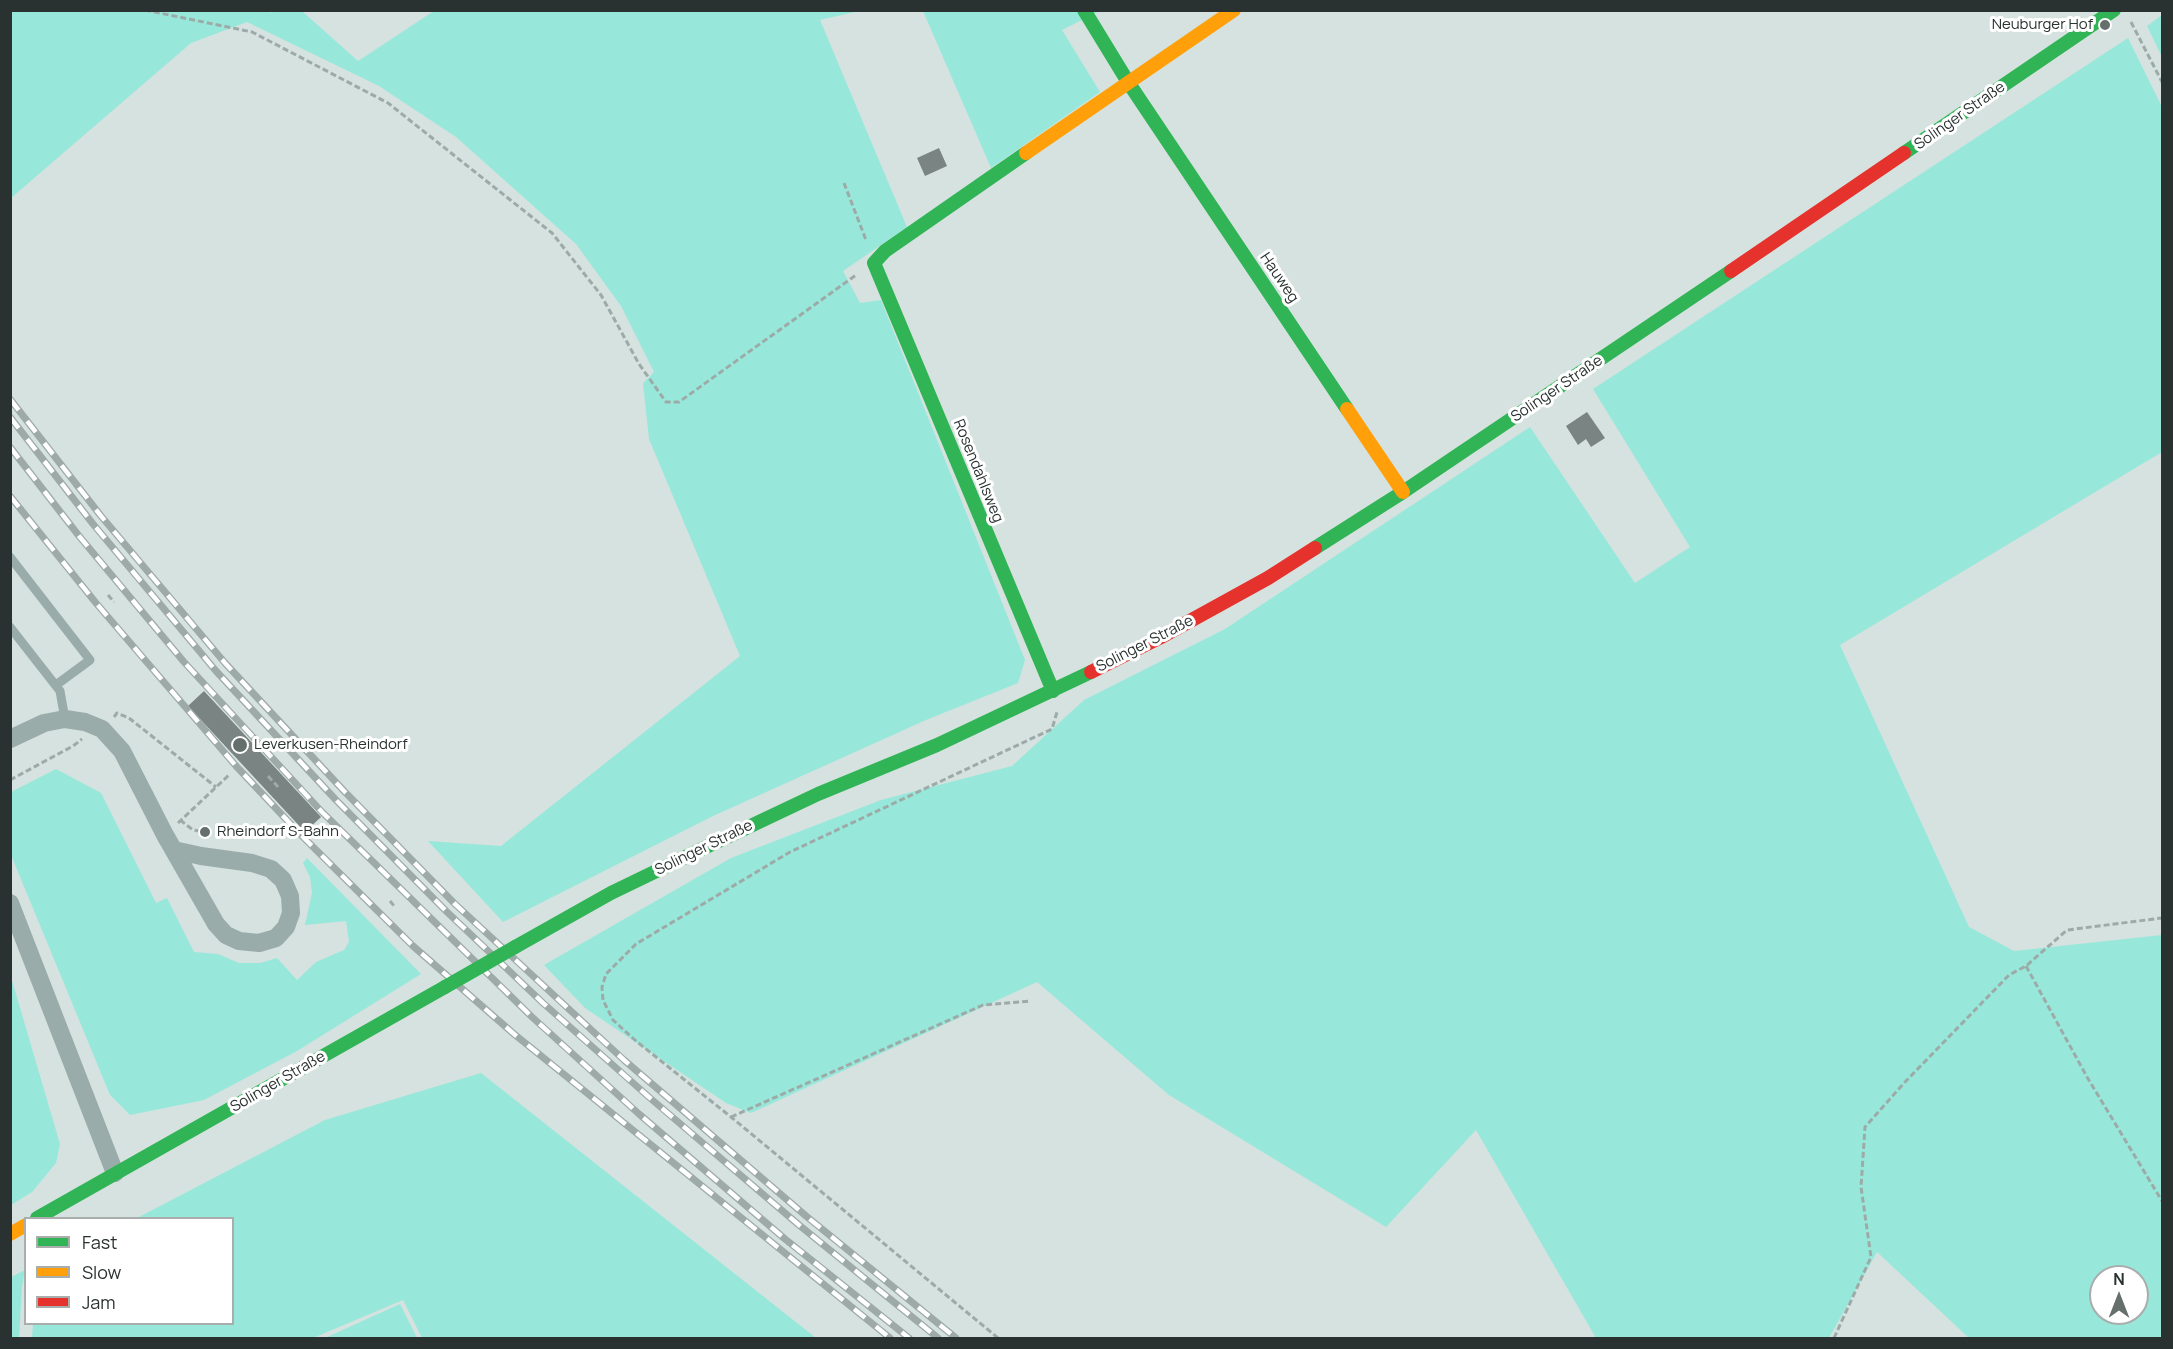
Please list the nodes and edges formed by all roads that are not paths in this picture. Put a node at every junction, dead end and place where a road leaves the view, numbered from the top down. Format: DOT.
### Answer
graph roads {
  1 [pos="1084,10"];
  2 [pos="1234,10"];
  3 [pos="2114,10"];
  4 [pos="1128,82"];
  5 [pos="1403,492"];
  6 [pos="10,557"];
  7 [pos="10,627"];
  8 [pos="56,686"];
  9 [pos="1053,691"];
  10 [pos="65,719"];
  11 [pos="10,739"];
  12 [pos="174,850"];
  13 [pos="10,903"];
  14 [pos="115,1173"];
  15 [pos="39,1217"];
  16 [pos="24,1226"];
  17 [pos="10,1234"];
  1 -- 4 [label="main road, Hauweg"];
  2 -- 4 [label="main road"];
  3 -- 5 [label="main road, Solinger Straße"];
  4 -- 5 [label="main road, Hauweg"];
  4 -- 9 [label="main road, Rosendahlsweg"];
  5 -- 9 [label="main road, Solinger Straße"];
  6 -- 8 [label="lane"];
  7 -- 8 [label="lane"];
  8 -- 10 [label="lane"];
  9 -- 14 [label="main road, Solinger Straße, bridge"];
  10 -- 11 [label="street"];
  10 -- 12 [label="street"];
  12 -- 12 [label="street"];
  13 -- 14 [label="street"];
  14 -- 15 [label="main road, Solinger Straße"];
  16 -- 17 [label="main road"];
}
